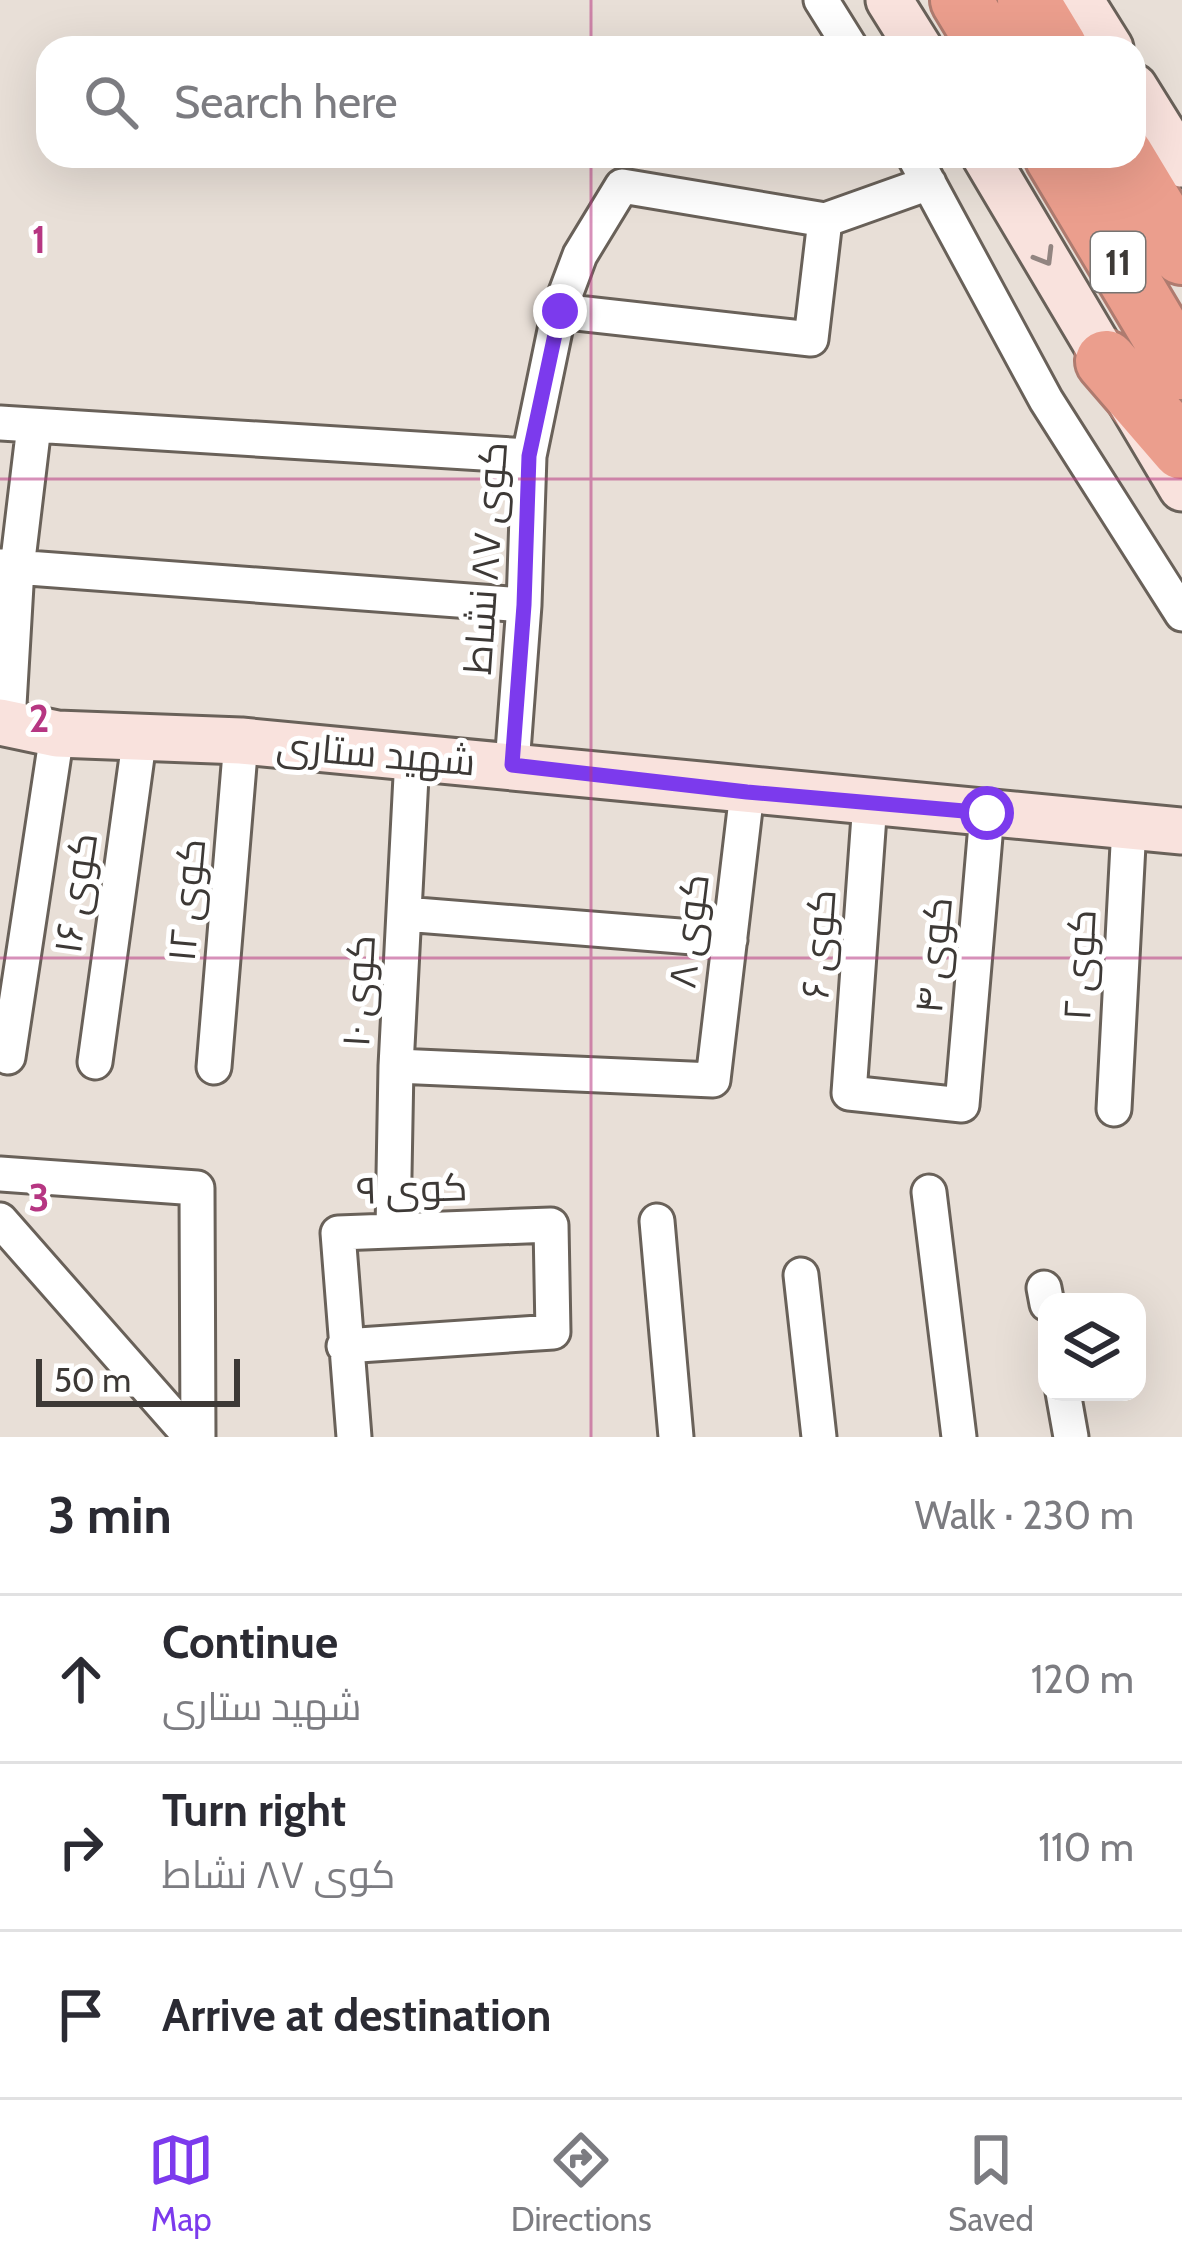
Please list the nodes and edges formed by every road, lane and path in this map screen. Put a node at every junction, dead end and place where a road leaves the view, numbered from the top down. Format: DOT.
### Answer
graph roads {
  1 [pos="821,0"];
  2 [pos="889,0"];
  3 [pos="961,0"];
  4 [pos="1028,0"];
  5 [pos="1080,0"];
  6 [pos="844,36"];
  7 [pos="912,36"];
  8 [pos="983,36"];
  9 [pos="1050,36"];
  10 [pos="1102,36"];
  11 [pos="1146,106"];
  12 [pos="1182,164"];
  13 [pos="992,168"];
  14 [pos="1061,168"];
  15 [pos="1130,168"];
  16 [pos="922,169"];
  17 [pos="824,220"];
  18 [pos="1182,254"];
  19 [pos="560,311"];
  20 [pos="1106,361"];
  21 [pos="1182,369"];
  22 [pos="17,425"];
  23 [pos="1182,449"];
  24 [pos="529,456"];
  25 [pos="1182,488"];
  26 [pos="9,567"];
  27 [pos="524,605"];
  28 [pos="1182,614"];
  29 [pos="4,722"];
  30 [pos="57,734"];
  31 [pos="140,736"];
  32 [pos="242,741"];
  33 [pos="412,758"];
  34 [pos="512,765"];
  35 [pos="747,792"];
  36 [pos="870,802"];
  37 [pos="987,813"];
  38 [pos="1129,826"];
  39 [pos="1182,831"];
  40 [pos="404,914"];
  41 [pos="730,940"];
  42 [pos="8,1057"];
  43 [pos="94,1062"];
  44 [pos="396,1066"];
  45 [pos="214,1067"];
  46 [pos="962,1105"];
  47 [pos="1114,1109"];
  48 [pos="0,1174"];
  49 [pos="929,1192"];
  50 [pos="0,1220"];
  51 [pos="657,1221"];
  52 [pos="393,1229"];
  53 [pos="801,1275"];
  54 [pos="344,1346"];
  55 [pos="1065,1401"];
  56 [pos="195,1437"];
  57 [pos="354,1437"];
  58 [pos="676,1437"];
  59 [pos="819,1437"];
  60 [pos="959,1437"];
  61 [pos="1071,1437"];
  1 -- 6 [label="street"];
  2 -- 7 [label="street"];
  3 -- 8 [label="highway"];
  4 -- 9 [label="highway"];
  5 -- 10 [label="street"];
  11 -- 12 [label="street"];
  13 -- 20 [label="street, one-way"];
  14 -- 21 [label="highway, 11"];
  15 -- 18 [label="highway, 11"];
  16 -- 17 [label="street, کوی ۸۷ نشاط"];
  16 -- 28 [label="street"];
  17 -- 19 [label="street, کوی ۸۷ نشاط"];
  17 -- 19 [label="street"];
  19 -- 24 [label="street, کوی ۸۷ نشاط"];
  20 -- 23 [label="highway"];
  20 -- 25 [label="street"];
  22 -- 24 [label="street"];
  22 -- 26 [label="street"];
  24 -- 27 [label="street, کوی ۸۷ نشاط"];
  26 -- 27 [label="street"];
  26 -- 29 [label="street"];
  27 -- 34 [label="street, کوی ۸۷ نشاط"];
  29 -- 30 [label="street, شهید ستاری"];
  30 -- 31 [label="street, شهید ستاری"];
  30 -- 42 [label="street"];
  31 -- 32 [label="street, شهید ستاری"];
  31 -- 43 [label="street, کوی ۱۶"];
  32 -- 33 [label="street, شهید ستاری"];
  32 -- 45 [label="street, کوی ۱۲"];
  33 -- 34 [label="street, شهید ستاری"];
  33 -- 40 [label="street, کوی ۱۰"];
  34 -- 35 [label="street, شهید ستاری"];
  35 -- 36 [label="street, شهید ستاری"];
  35 -- 41 [label="street, کوی ۸"];
  36 -- 37 [label="street, شهید ستاری"];
  36 -- 46 [label="street, کوی ۶"];
  37 -- 38 [label="street, شهید ستاری"];
  37 -- 46 [label="street, کوی ۴"];
  38 -- 39 [label="street, شهید ستاری"];
  38 -- 47 [label="street, کوی ۲"];
  40 -- 41 [label="street"];
  40 -- 44 [label="street, کوی ۱۰"];
  41 -- 44 [label="street, کوی ۸"];
  44 -- 52 [label="street, کوی ۱۰"];
  48 -- 56 [label="street"];
  49 -- 60 [label="street"];
  50 -- 56 [label="street"];
  51 -- 58 [label="street"];
  52 -- 54 [label="street, کوی ۹"];
  52 -- 54 [label="street, کوی ۹"];
  53 -- 59 [label="street"];
  54 -- 57 [label="street, کوی ۹"];
  55 -- 61 [label="street"];
}
